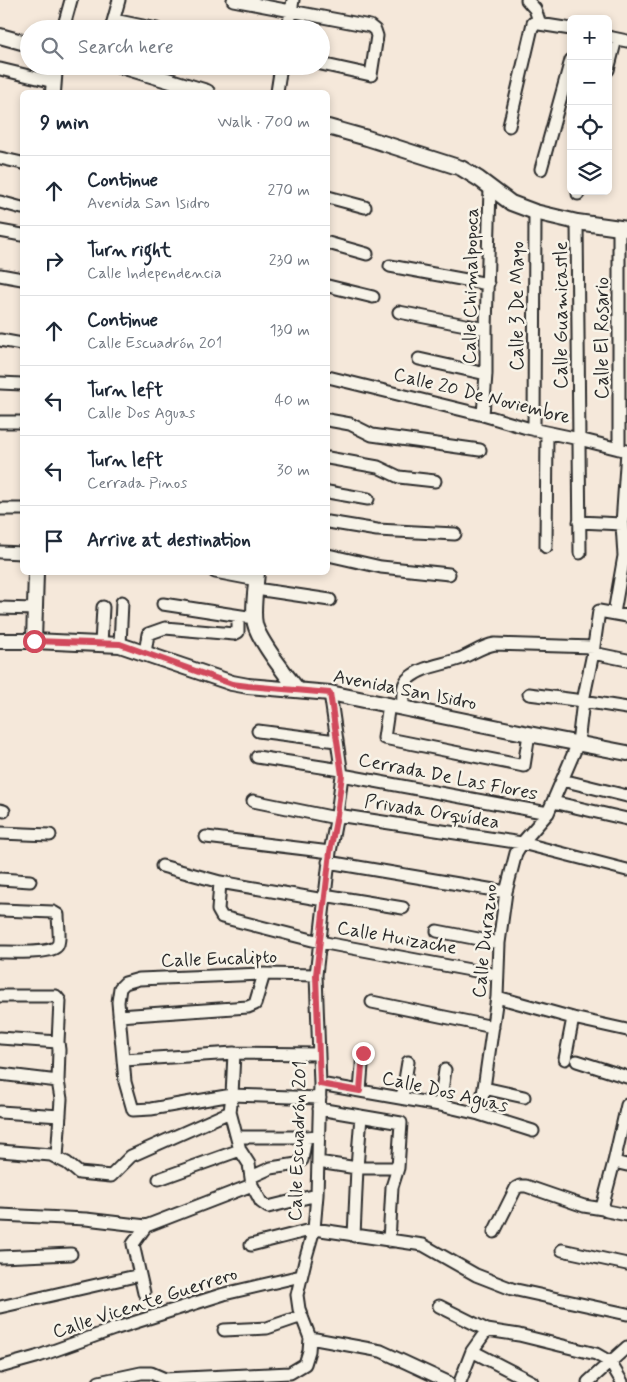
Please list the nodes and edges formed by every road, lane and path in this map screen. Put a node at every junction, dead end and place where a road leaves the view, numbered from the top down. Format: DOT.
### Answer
graph roads {
  1 [pos="71,0"];
  2 [pos="119,0"];
  3 [pos="232,0"];
  4 [pos="294,0"];
  5 [pos="527,0"];
  6 [pos="292,12"];
  7 [pos="65,20"];
  8 [pos="114,20"];
  9 [pos="290,20"];
  10 [pos="540,24"];
  11 [pos="567,29"];
  12 [pos="0,36"];
  13 [pos="617,39"];
  14 [pos="20,42"];
  15 [pos="611,60"];
  16 [pos="330,66"];
  17 [pos="0,69"];
  18 [pos="151,75"];
  19 [pos="279,75"];
  20 [pos="567,75"];
  21 [pos="53,87"];
  22 [pos="200,90"];
  23 [pos="276,90"];
  24 [pos="508,126"];
  25 [pos="330,128"];
  26 [pos="0,158"];
  27 [pos="20,163"];
  28 [pos="541,169"];
  29 [pos="490,188"];
  30 [pos="330,197"];
  31 [pos="0,202"];
  32 [pos="365,206"];
  33 [pos="20,207"];
  34 [pos="535,212"];
  35 [pos="577,222"];
  36 [pos="623,228"];
  37 [pos="0,231"];
  38 [pos="20,235"];
  39 [pos="330,244"];
  40 [pos="367,254"];
  41 [pos="390,266"];
  42 [pos="0,275"];
  43 [pos="20,279"];
  44 [pos="488,284"];
  45 [pos="330,286"];
  46 [pos="373,297"];
  47 [pos="399,312"];
  48 [pos="486,329"];
  49 [pos="0,340"];
  50 [pos="20,344"];
  51 [pos="419,359"];
  52 [pos="486,374"];
  53 [pos="330,377"];
  54 [pos="0,383"];
  55 [pos="20,384"];
  56 [pos="483,415"];
  57 [pos="330,420"];
  58 [pos="0,422"];
  59 [pos="20,422"];
  60 [pos="534,430"];
  61 [pos="546,433"];
  62 [pos="579,439"];
  63 [pos="480,450"];
  64 [pos="624,451"];
  65 [pos="330,458"];
  66 [pos="435,481"];
  67 [pos="330,492"];
  68 [pos="368,499"];
  69 [pos="0,509"];
  70 [pos="20,510"];
  71 [pos="330,522"];
  72 [pos="579,522"];
  73 [pos="622,524"];
  74 [pos="455,534"];
  75 [pos="546,546"];
  76 [pos="0,552"];
  77 [pos="20,553"];
  78 [pos="580,553"];
  79 [pos="330,555"];
  80 [pos="449,574"];
  81 [pos="36,575"];
  82 [pos="230,575"];
  83 [pos="256,580"];
  84 [pos="330,600"];
  85 [pos="122,602"];
  86 [pos="163,604"];
  87 [pos="103,607"];
  88 [pos="0,608"];
  89 [pos="35,609"];
  90 [pos="614,613"];
  91 [pos="238,616"];
  92 [pos="627,616"];
  93 [pos="254,618"];
  94 [pos="0,641"];
  95 [pos="34,641"];
  96 [pos="101,644"];
  97 [pos="120,644"];
  98 [pos="593,650"];
  99 [pos="145,653"];
  100 [pos="627,660"];
  101 [pos="298,690"];
  102 [pos="330,693"];
  103 [pos="529,694"];
  104 [pos="583,701"];
  105 [pos="396,706"];
  106 [pos="627,708"];
  107 [pos="258,731"];
  108 [pos="529,734"];
  109 [pos="336,741"];
  110 [pos="578,742"];
  111 [pos="627,753"];
  112 [pos="257,757"];
  113 [pos="342,772"];
  114 [pos="562,780"];
  115 [pos="627,796"];
  116 [pos="253,801"];
  117 [pos="550,808"];
  118 [pos="337,817"];
  119 [pos="627,819"];
  120 [pos="0,834"];
  121 [pos="50,835"];
  122 [pos="206,837"];
  123 [pos="522,844"];
  124 [pos="329,857"];
  125 [pos="162,866"];
  126 [pos="627,870"];
  127 [pos="0,879"];
  128 [pos="30,881"];
  129 [pos="220,882"];
  130 [pos="506,892"];
  131 [pos="324,897"];
  132 [pos="403,908"];
  133 [pos="0,910"];
  134 [pos="437,931"];
  135 [pos="320,942"];
  136 [pos="499,943"];
  137 [pos="0,952"];
  138 [pos="264,974"];
  139 [pos="316,975"];
  140 [pos="497,975"];
  141 [pos="0,996"];
  142 [pos="497,997"];
  143 [pos="372,1002"];
  144 [pos="119,1016"];
  145 [pos="573,1018"];
  146 [pos="493,1027"];
  147 [pos="627,1030"];
  148 [pos="0,1038"];
  149 [pos="58,1042"];
  150 [pos="234,1053"];
  151 [pos="363,1053"];
  152 [pos="319,1054"];
  153 [pos="565,1059"];
  154 [pos="124,1060"];
  155 [pos="577,1060"];
  156 [pos="408,1062"];
  157 [pos="445,1070"];
  158 [pos="0,1074"];
  159 [pos="627,1077"];
  160 [pos="58,1080"];
  161 [pos="320,1084"];
  162 [pos="484,1088"];
  163 [pos="360,1091"];
  164 [pos="232,1095"];
  165 [pos="524,1097"];
  166 [pos="402,1098"];
  167 [pos="320,1104"];
  168 [pos="440,1105"];
  169 [pos="627,1105"];
  170 [pos="0,1112"];
  171 [pos="230,1112"];
  172 [pos="479,1114"];
  173 [pos="60,1116"];
  174 [pos="361,1116"];
  175 [pos="625,1122"];
  176 [pos="533,1131"];
  177 [pos="312,1136"];
  178 [pos="237,1137"];
  179 [pos="240,1150"];
  180 [pos="0,1152"];
  181 [pos="57,1158"];
  182 [pos="318,1162"];
  183 [pos="614,1162"];
  184 [pos="627,1165"];
  185 [pos="357,1168"];
  186 [pos="398,1168"];
  187 [pos="159,1179"];
  188 [pos="252,1181"];
  189 [pos="317,1194"];
  190 [pos="603,1209"];
  191 [pos="0,1215"];
  192 [pos="627,1215"];
  193 [pos="146,1226"];
  194 [pos="314,1229"];
  195 [pos="494,1232"];
  196 [pos="354,1236"];
  197 [pos="389,1241"];
  198 [pos="251,1244"];
  199 [pos="562,1250"];
  200 [pos="70,1254"];
  201 [pos="0,1257"];
  202 [pos="627,1264"];
  203 [pos="140,1275"];
  204 [pos="301,1276"];
  205 [pos="144,1293"];
  206 [pos="439,1306"];
  207 [pos="0,1307"];
  208 [pos="627,1314"];
  209 [pos="302,1316"];
  210 [pos="224,1330"];
  211 [pos="487,1330"];
  212 [pos="310,1338"];
  213 [pos="627,1347"];
  214 [pos="472,1351"];
  215 [pos="610,1362"];
  216 [pos="0,1367"];
  217 [pos="253,1378"];
  218 [pos="164,1381"];
  219 [pos="99,1382"];
  220 [pos="448,1382"];
  221 [pos="460,1382"];
  222 [pos="532,1382"];
  223 [pos="588,1382"];
  224 [pos="622,1382"];
  1 -- 7 [label="street"];
  2 -- 8 [label="street"];
  3 -- 6 [label="street"];
  4 -- 6 [label="street"];
  5 -- 10 [label="street"];
  6 -- 9 [label="street"];
  6 -- 16 [label="street"];
  10 -- 11 [label="street"];
  10 -- 24 [label="street"];
  12 -- 14 [label="main road"];
  13 -- 15 [label="street"];
  17 -- 21 [label="street"];
  18 -- 22 [label="main road"];
  19 -- 23 [label="street"];
  20 -- 28 [label="street"];
  25 -- 29 [label="main road"];
  26 -- 27 [label="street"];
  29 -- 34 [label="main road"];
  29 -- 44 [label="street, Calle Chimalpopoca"];
  30 -- 32 [label="street"];
  31 -- 33 [label="street"];
  34 -- 35 [label="main road"];
  34 -- 60 [label="street, Calle 3 De Mayo"];
  35 -- 36 [label="main road"];
  35 -- 62 [label="street, Calle Guamicastle"];
  36 -- 64 [label="street, Calle El Rosario"];
  37 -- 38 [label="street"];
  39 -- 40 [label="street"];
  41 -- 44 [label="street"];
  42 -- 43 [label="street"];
  44 -- 48 [label="street, Calle Chimalpopoca"];
  45 -- 46 [label="street"];
  47 -- 48 [label="street"];
  48 -- 52 [label="street, Calle Chimalpopoca"];
  49 -- 50 [label="street"];
  51 -- 52 [label="street"];
  52 -- 56 [label="street, Calle Chimalpopoca"];
  53 -- 56 [label="street, Calle 20 De Noviembre"];
  54 -- 55 [label="street"];
  56 -- 60 [label="street, Calle 20 De Noviembre"];
  57 -- 63 [label="street"];
  58 -- 59 [label="street"];
  60 -- 61 [label="street, Calle 20 De Noviembre"];
  61 -- 62 [label="street, Calle 20 De Noviembre"];
  61 -- 75 [label="street"];
  62 -- 64 [label="street, Calle 20 De Noviembre"];
  62 -- 72 [label="street"];
  64 -- 73 [label="street, Calle El Rosario"];
  65 -- 66 [label="street"];
  67 -- 68 [label="street"];
  69 -- 70 [label="street"];
  71 -- 74 [label="street"];
  72 -- 73 [label="street"];
  72 -- 78 [label="street"];
  73 -- 90 [label="street, Calle El Rosario"];
  76 -- 77 [label="street"];
  79 -- 80 [label="street"];
  81 -- 89 [label="main road"];
  82 -- 83 [label="street"];
  83 -- 84 [label="street"];
  83 -- 93 [label="main road"];
  85 -- 97 [label="street"];
  86 -- 91 [label="street"];
  87 -- 96 [label="street"];
  88 -- 89 [label="street"];
  89 -- 95 [label="main road"];
  90 -- 92 [label="street"];
  90 -- 98 [label="street, Calle Durazno"];
  91 -- 93 [label="street"];
  91 -- 99 [label="street"];
  93 -- 101 [label="main road"];
  94 -- 95 [label="main road, Avenida San Isidro"];
  95 -- 96 [label="main road, Avenida San Isidro"];
  96 -- 97 [label="main road, Avenida San Isidro"];
  97 -- 99 [label="main road, Avenida San Isidro"];
  98 -- 100 [label="street"];
  98 -- 104 [label="street, Calle Durazno"];
  98 -- 105 [label="street"];
  99 -- 101 [label="main road, Avenida San Isidro"];
  101 -- 102 [label="main road, Avenida San Isidro"];
  102 -- 105 [label="main road, Avenida San Isidro"];
  102 -- 109 [label="street, Calle Escuadrón 201"];
  103 -- 104 [label="street"];
  104 -- 106 [label="street"];
  104 -- 110 [label="street, Calle Durazno"];
  105 -- 108 [label="main road, Avenida San Isidro"];
  105 -- 108 [label="street"];
  107 -- 109 [label="street"];
  108 -- 110 [label="main road, Avenida San Isidro"];
  109 -- 113 [label="street, Calle Escuadrón 201"];
  110 -- 111 [label="main road, Avenida San Isidro"];
  110 -- 114 [label="street, Calle Durazno"];
  112 -- 113 [label="street, Cerrada De Las Flores"];
  113 -- 117 [label="street, Cerrada De Las Flores"];
  113 -- 118 [label="street, Calle Escuadrón 201"];
  114 -- 115 [label="street"];
  114 -- 117 [label="street, Calle Durazno"];
  116 -- 118 [label="street, Privada Orquídea"];
  117 -- 119 [label="street, Cerrada De Las Flores"];
  117 -- 123 [label="street, Calle Durazno"];
  118 -- 123 [label="street, Privada Orquídea"];
  118 -- 124 [label="street, Calle Escuadrón 201"];
  120 -- 121 [label="street"];
  122 -- 124 [label="street"];
  123 -- 126 [label="street, Privada Orquídea"];
  123 -- 130 [label="street, Calle Durazno"];
  124 -- 130 [label="street"];
  124 -- 131 [label="street, Calle Escuadrón 201"];
  125 -- 129 [label="street"];
  127 -- 128 [label="street"];
  129 -- 131 [label="street"];
  129 -- 135 [label="street, Calle Huizache"];
  130 -- 136 [label="street, Calle Durazno"];
  131 -- 132 [label="street"];
  131 -- 135 [label="street, Calle Escuadrón 201"];
  133 -- 137 [label="street"];
  134 -- 136 [label="street"];
  135 -- 139 [label="street, Calle Escuadrón 201"];
  135 -- 140 [label="street, Calle Huizache"];
  136 -- 140 [label="street, Calle Durazno"];
  138 -- 139 [label="street, Calle Eucalipto"];
  138 -- 144 [label="street"];
  138 -- 144 [label="street, Calle Eucalipto"];
  139 -- 152 [label="street, Calle Escuadrón 201"];
  140 -- 142 [label="street, Calle Durazno"];
  141 -- 149 [label="street"];
  142 -- 145 [label="street"];
  142 -- 146 [label="street, Calle Durazno"];
  143 -- 146 [label="street"];
  144 -- 154 [label="street"];
  145 -- 147 [label="street"];
  145 -- 153 [label="street"];
  146 -- 162 [label="street, Calle Durazno"];
  148 -- 149 [label="street"];
  149 -- 160 [label="street"];
  150 -- 152 [label="street"];
  150 -- 154 [label="street"];
  150 -- 164 [label="street"];
  151 -- 163 [label="street"];
  152 -- 161 [label="street, Calle Escuadrón 201"];
  154 -- 164 [label="street"];
  155 -- 159 [label="street"];
  156 -- 166 [label="street"];
  157 -- 168 [label="street"];
  158 -- 160 [label="street"];
  160 -- 173 [label="street"];
  161 -- 163 [label="street, Calle Dos Aguas"];
  161 -- 167 [label="street, Calle Escuadrón 201"];
  162 -- 165 [label="street"];
  162 -- 172 [label="street, Calle Durazno"];
  163 -- 166 [label="street, Calle Dos Aguas"];
  164 -- 167 [label="street"];
  164 -- 171 [label="street"];
  166 -- 168 [label="street, Calle Dos Aguas"];
  167 -- 174 [label="street"];
  167 -- 177 [label="street, Calle Escuadrón 201"];
  168 -- 172 [label="street, Calle Dos Aguas"];
  169 -- 175 [label="street"];
  170 -- 173 [label="street"];
  171 -- 178 [label="street"];
  171 -- 181 [label="street"];
  172 -- 176 [label="street, Calle Dos Aguas"];
  173 -- 181 [label="street"];
  174 -- 185 [label="street"];
  174 -- 186 [label="street"];
  175 -- 183 [label="street"];
  177 -- 178 [label="street"];
  177 -- 182 [label="street, Calle Escuadrón 201"];
  177 -- 188 [label="street"];
  178 -- 179 [label="street"];
  179 -- 187 [label="street"];
  179 -- 188 [label="street"];
  180 -- 181 [label="street"];
  182 -- 185 [label="street"];
  182 -- 189 [label="street, Calle Escuadrón 201"];
  183 -- 184 [label="street"];
  183 -- 190 [label="street"];
  185 -- 186 [label="street"];
  185 -- 196 [label="street"];
  186 -- 197 [label="street"];
  188 -- 189 [label="street"];
  188 -- 193 [label="street"];
  189 -- 194 [label="street, Calle Escuadrón 201"];
  190 -- 192 [label="street"];
  190 -- 195 [label="street"];
  191 -- 193 [label="street"];
  193 -- 203 [label="street"];
  194 -- 196 [label="street"];
  194 -- 198 [label="street"];
  194 -- 204 [label="street, Calle Escuadrón 201"];
  196 -- 197 [label="street"];
  197 -- 208 [label="street"];
  199 -- 202 [label="street"];
  200 -- 201 [label="street"];
  203 -- 205 [label="street"];
  203 -- 207 [label="street"];
  204 -- 209 [label="street, Calle Escuadrón 201"];
  204 -- 216 [label="street, Calle Vicente Guerrero"];
  206 -- 211 [label="street"];
  209 -- 210 [label="street"];
  209 -- 212 [label="street, Calle Escuadrón 201"];
  211 -- 214 [label="street"];
  211 -- 215 [label="street"];
  212 -- 217 [label="street"];
  212 -- 220 [label="street"];
  213 -- 215 [label="street"];
  214 -- 221 [label="street"];
  214 -- 222 [label="street"];
  215 -- 223 [label="street"];
  215 -- 224 [label="street"];
  217 -- 218 [label="street"];
  218 -- 219 [label="street"];
}
